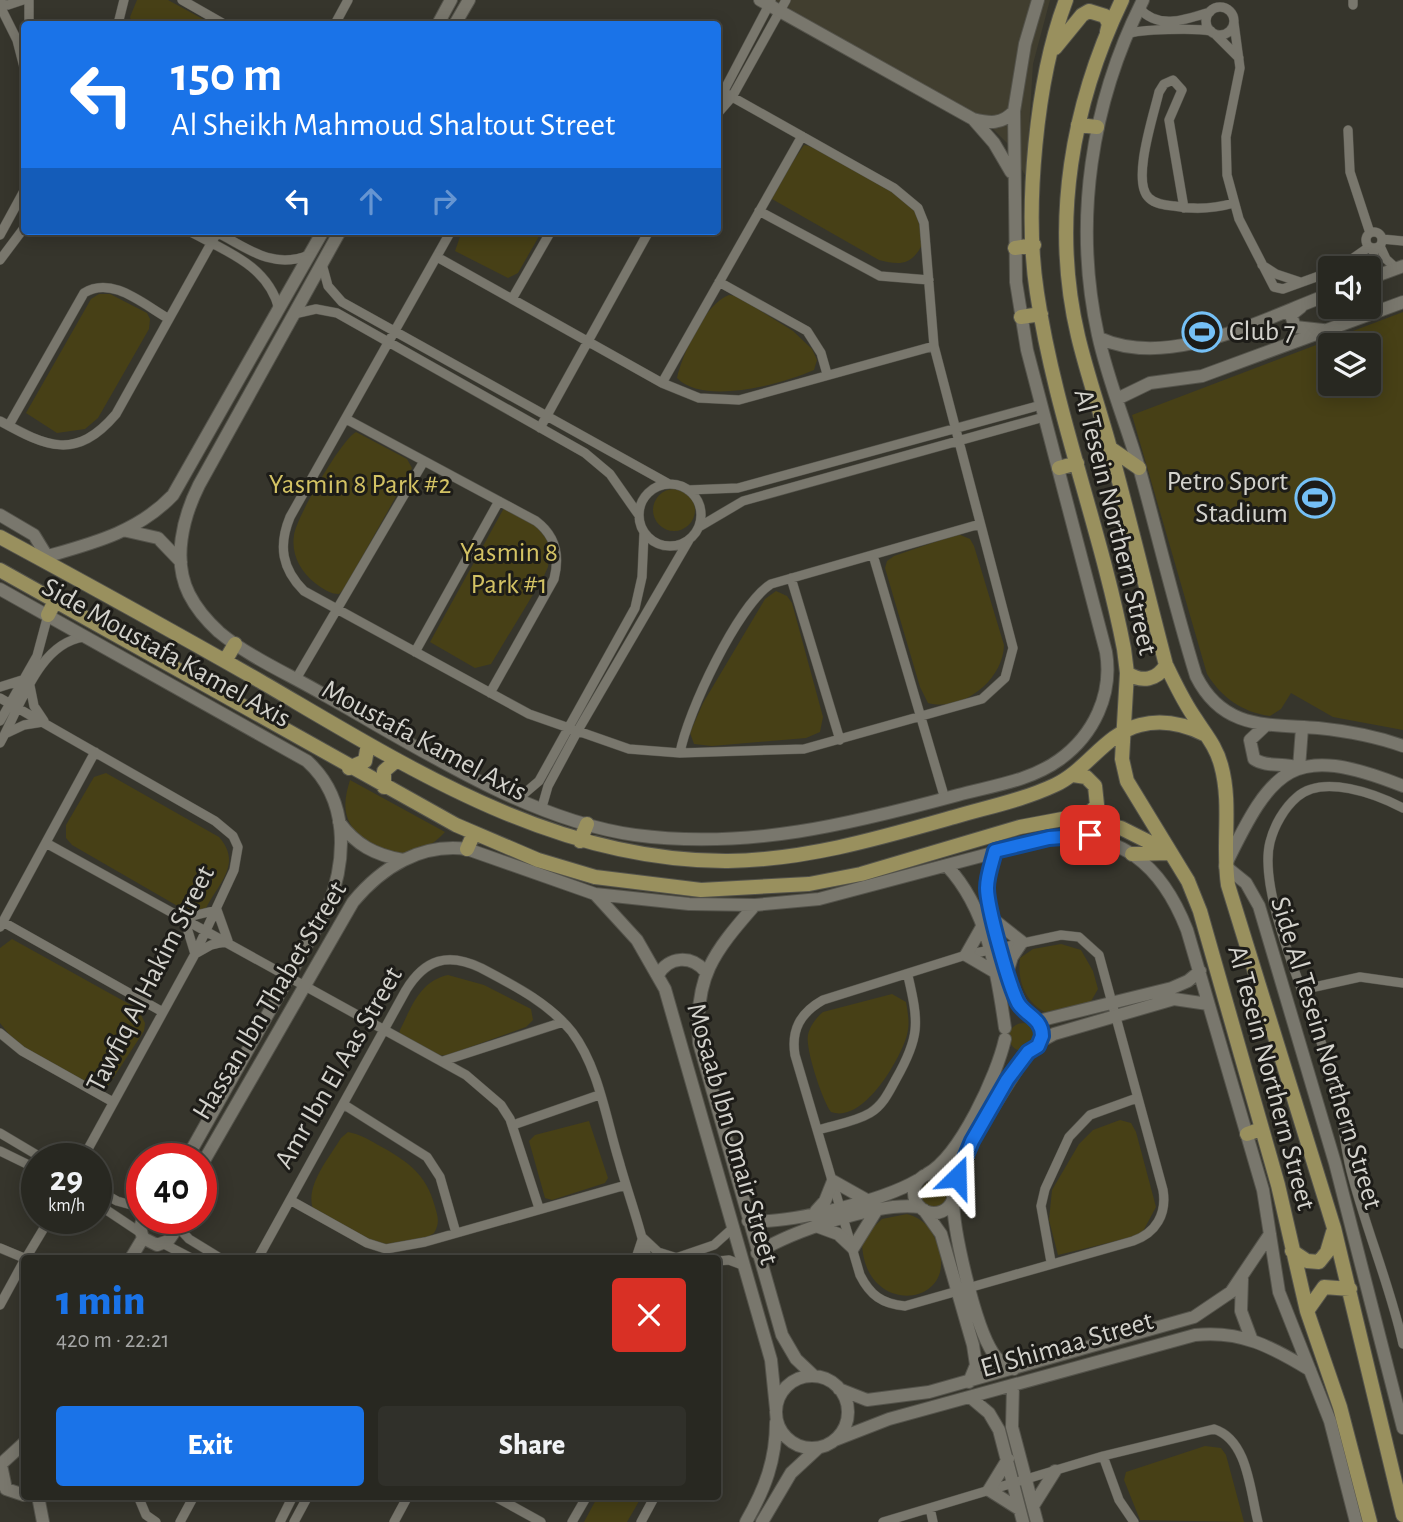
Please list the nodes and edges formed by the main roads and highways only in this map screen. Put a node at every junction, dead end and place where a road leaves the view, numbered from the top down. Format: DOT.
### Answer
graph roads {
  1 [pos="1066,0"];
  2 [pos="1122,0"];
  3 [pos="1107,33"];
  4 [pos="1050,54"];
  5 [pos="1078,125"];
  6 [pos="1097,127"];
  7 [pos="1034,245"];
  8 [pos="1015,248"];
  9 [pos="1041,314"];
  10 [pos="1021,317"];
  11 [pos="1110,448"];
  12 [pos="1077,463"];
  13 [pos="1059,468"];
  14 [pos="1139,468"];
  15 [pos="0,537"];
  16 [pos="0,570"];
  17 [pos="55,601"];
  18 [pos="48,615"];
  19 [pos="235,644"];
  20 [pos="225,661"];
  21 [pos="1166,665"];
  22 [pos="1127,673"];
  23 [pos="1123,732"];
  24 [pos="1209,737"];
  25 [pos="368,744"];
  26 [pos="397,760"];
  27 [pos="349,768"];
  28 [pos="1073,775"];
  29 [pos="384,787"];
  30 [pos="1084,819"];
  31 [pos="587,824"];
  32 [pos="474,833"];
  33 [pos="580,841"];
  34 [pos="467,849"];
  35 [pos="1171,853"];
  36 [pos="1132,854"];
  37 [pos="770,888"];
  38 [pos="771,904"];
  39 [pos="1261,1129"];
  40 [pos="1247,1135"];
  41 [pos="1334,1228"];
  42 [pos="1292,1251"];
  43 [pos="1350,1289"];
  44 [pos="1307,1311"];
  45 [pos="1403,1515"];
  46 [pos="1370,1522"];
  1 -- 4 [label="main road, Al Tesein Northern Street"];
  2 -- 3 [label="main road, Al Tesein Northern Street"];
  3 -- 4 [label="main road"];
  3 -- 5 [label="main road, Al Tesein Northern Street"];
  4 -- 7 [label="main road, Al Tesein Northern Street"];
  5 -- 6 [label="main road"];
  5 -- 11 [label="main road, Al Tesein Northern Street"];
  7 -- 8 [label="main road"];
  7 -- 9 [label="main road, Al Tesein Northern Street"];
  9 -- 10 [label="main road"];
  9 -- 12 [label="main road, Al Tesein Northern Street"];
  11 -- 14 [label="main road"];
  11 -- 21 [label="main road, Al Tesein Northern Street"];
  12 -- 13 [label="main road"];
  12 -- 22 [label="main road, Al Tesein Northern Street"];
  15 -- 20 [label="main road, Moustafa Kamel Axis"];
  16 -- 17 [label="main road, Moustafa Kamel Axis"];
  17 -- 18 [label="main road"];
  17 -- 27 [label="main road, Moustafa Kamel Axis"];
  19 -- 20 [label="main road"];
  20 -- 25 [label="main road, Moustafa Kamel Axis"];
  21 -- 22 [label="main road"];
  21 -- 24 [label="main road, Al Tesein Northern Street"];
  22 -- 23 [label="main road, Al Tesein Northern Street"];
  23 -- 24 [label="main road, Moustafa Kamel Axis"];
  23 -- 28 [label="main road, Moustafa Kamel Axis"];
  23 -- 35 [label="main road, Al Tesein Northern Street"];
  24 -- 41 [label="main road, Al Tesein Northern Street"];
  25 -- 26 [label="main road, Moustafa Kamel Axis"];
  25 -- 27 [label="main road"];
  26 -- 29 [label="main road"];
  26 -- 33 [label="main road, Moustafa Kamel Axis"];
  27 -- 29 [label="main road, Moustafa Kamel Axis"];
  28 -- 30 [label="main road"];
  28 -- 33 [label="main road, Moustafa Kamel Axis"];
  29 -- 32 [label="main road, Moustafa Kamel Axis"];
  30 -- 35 [label="main road, Moustafa Kamel Axis"];
  30 -- 37 [label="main road, Moustafa Kamel Axis"];
  31 -- 33 [label="main road"];
  32 -- 34 [label="main road"];
  32 -- 37 [label="main road, Moustafa Kamel Axis"];
  35 -- 36 [label="main road"];
  35 -- 39 [label="main road, Al Tesein Northern Street"];
  37 -- 38 [label="main road"];
  39 -- 40 [label="main road"];
  39 -- 42 [label="main road, Al Tesein Northern Street"];
  41 -- 42 [label="main road"];
  41 -- 43 [label="main road, Al Tesein Northern Street"];
  42 -- 44 [label="main road, Al Tesein Northern Street"];
  43 -- 44 [label="main road"];
  43 -- 45 [label="main road, Al Tesein Northern Street"];
  44 -- 46 [label="main road, Al Tesein Northern Street"];
}
